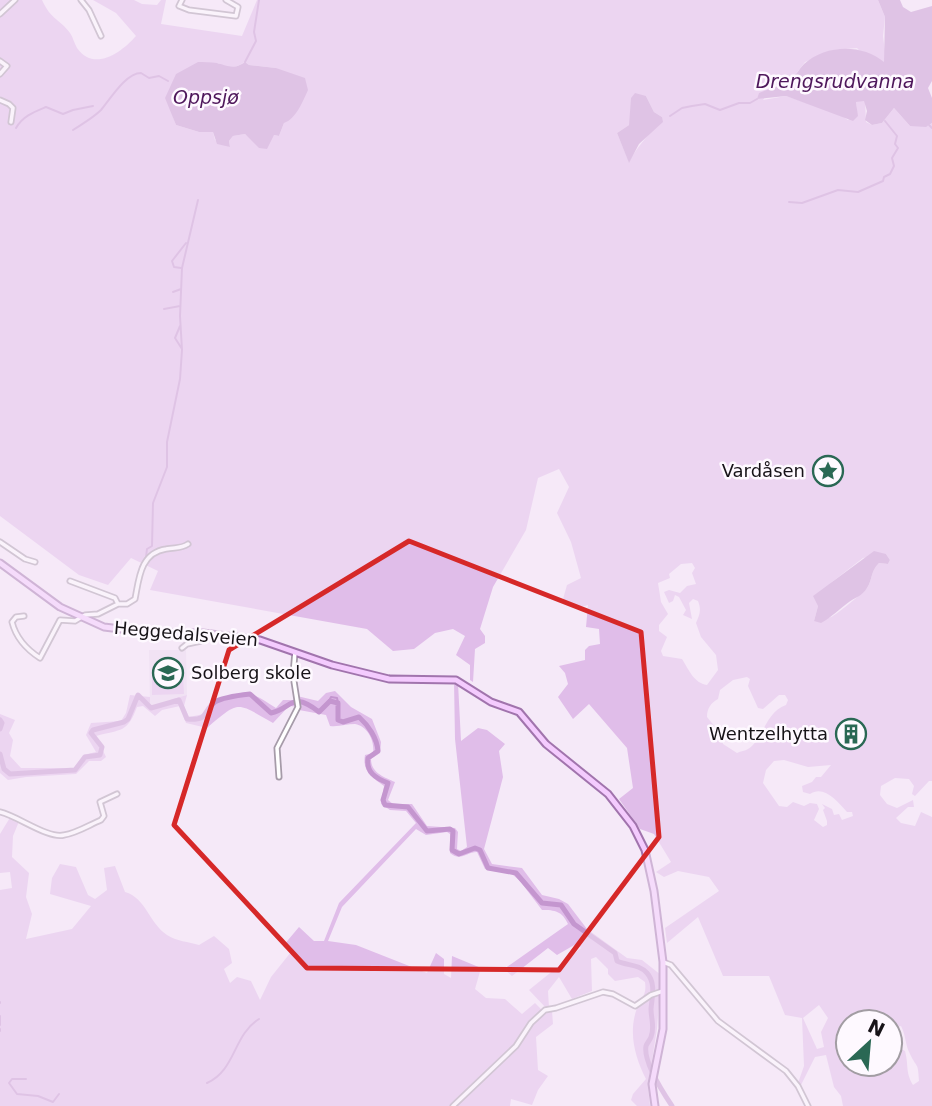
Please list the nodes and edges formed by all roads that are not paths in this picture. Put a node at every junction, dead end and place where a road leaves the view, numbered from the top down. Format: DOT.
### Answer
graph roads {
  1 [pos="15,0"];
  2 [pos="81,0"];
  3 [pos="181,0"];
  4 [pos="226,0"];
  5 [pos="0,14"];
  6 [pos="101,36"];
  7 [pos="0,61"];
  8 [pos="0,74"];
  9 [pos="0,100"];
  10 [pos="11,122"];
  11 [pos="0,542"];
  12 [pos="188,544"];
  13 [pos="35,562"];
  14 [pos="0,563"];
  15 [pos="70,581"];
  16 [pos="118,604"];
  17 [pos="24,616"];
  18 [pos="81,618"];
  19 [pos="203,633"];
  20 [pos="182,648"];
  21 [pos="295,652"];
  22 [pos="279,777"];
  23 [pos="117,794"];
  24 [pos="0,812"];
  25 [pos="663,962"];
  26 [pos="663,992"];
  27 [pos="453,1106"];
  28 [pos="655,1106"];
  29 [pos="808,1106"];
  1 -- 5 [label="street"];
  2 -- 6 [label="street"];
  3 -- 4 [label="street"];
  7 -- 8 [label="street"];
  9 -- 10 [label="street"];
  11 -- 13 [label="street"];
  12 -- 16 [label="street"];
  14 -- 18 [label="main road, Heggedalsveien"];
  15 -- 16 [label="street"];
  16 -- 18 [label="street"];
  17 -- 18 [label="street"];
  18 -- 19 [label="main road, Heggedalsveien"];
  19 -- 20 [label="street"];
  19 -- 21 [label="main road, Heggedalsveien"];
  21 -- 22 [label="street"];
  21 -- 25 [label="main road, Heggedalsveien"];
  23 -- 24 [label="street"];
  25 -- 26 [label="main road, Heggedalsveien"];
  25 -- 29 [label="street"];
  26 -- 27 [label="street"];
  26 -- 28 [label="main road, Heggedalsveien"];
}
